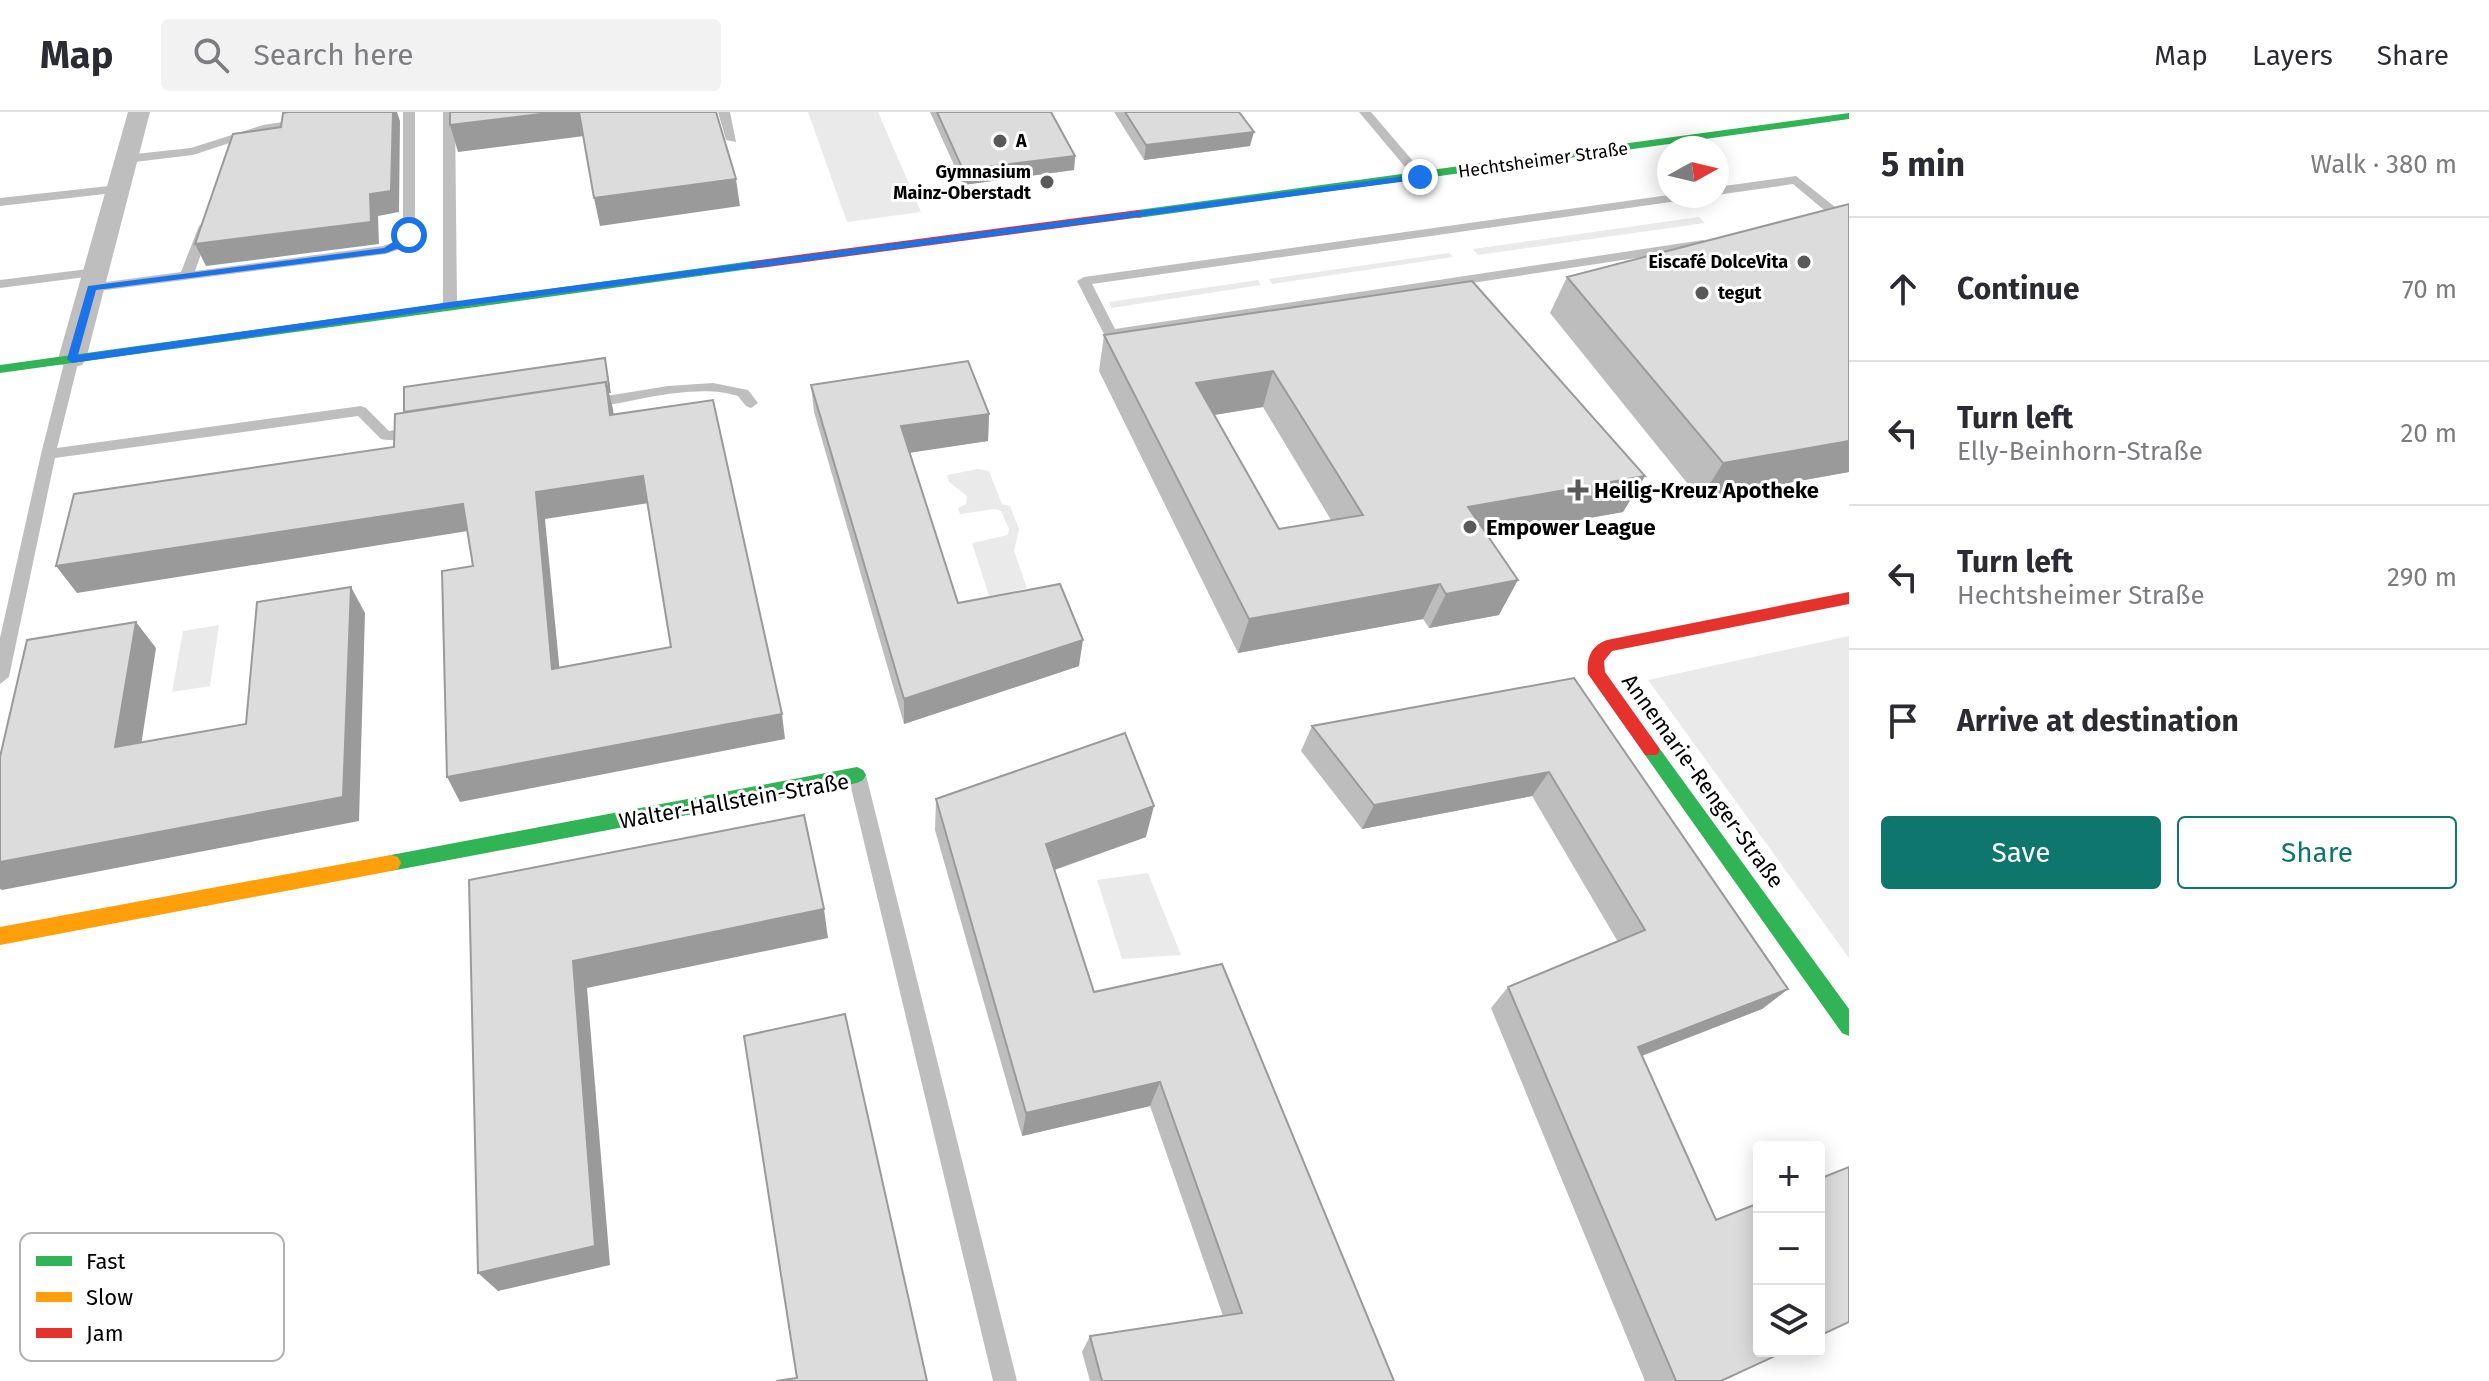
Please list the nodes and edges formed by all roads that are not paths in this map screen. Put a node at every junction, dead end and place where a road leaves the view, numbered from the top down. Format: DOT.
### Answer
graph roads {
  1 [pos="139,112"];
  2 [pos="409,112"];
  3 [pos="449,112"];
  4 [pos="724,112"];
  5 [pos="1365,112"];
  6 [pos="1849,116"];
  7 [pos="311,121"];
  8 [pos="236,137"];
  9 [pos="732,140"];
  10 [pos="231,151"];
  11 [pos="126,159"];
  12 [pos="1420,177"];
  13 [pos="118,189"];
  14 [pos="1729,189"];
  15 [pos="1657,200"];
  16 [pos="0,202"];
  17 [pos="212,206"];
  18 [pos="1848,222"];
  19 [pos="1831,224"];
  20 [pos="1713,243"];
  21 [pos="187,275"];
  22 [pos="94,280"];
  23 [pos="0,284"];
  24 [pos="450,305"];
  25 [pos="72,359"];
  26 [pos="0,369"];
  27 [pos="751,403"];
  28 [pos="571,407"];
  29 [pos="432,428"];
  30 [pos="48,454"];
  31 [pos="1849,598"];
  32 [pos="0,677"];
  33 [pos="857,775"];
  34 [pos="0,936"];
  35 [pos="1849,1026"];
  36 [pos="1005,1381"];
  1 -- 11 [label="street"];
  2 -- 21 [label="lane"];
  3 -- 24 [label="lane"];
  4 -- 9 [label="lane"];
  5 -- 12 [label="lane"];
  6 -- 12 [label="street, Hechtsheimer Straße"];
  7 -- 8 [label="lane"];
  8 -- 10 [label="lane"];
  8 -- 11 [label="lane"];
  11 -- 13 [label="street"];
  12 -- 24 [label="street, Hechtsheimer Straße"];
  13 -- 16 [label="lane"];
  13 -- 22 [label="street"];
  14 -- 18 [label="lane"];
  15 -- 20 [label="lane"];
  17 -- 21 [label="lane"];
  18 -- 19 [label="lane"];
  21 -- 22 [label="lane"];
  22 -- 23 [label="lane"];
  22 -- 25 [label="street"];
  24 -- 25 [label="street, Hechtsheimer Straße"];
  25 -- 26 [label="street, Hechtsheimer Straße"];
  25 -- 30 [label="lane"];
  27 -- 28 [label="lane"];
  29 -- 30 [label="lane"];
  30 -- 32 [label="lane"];
  31 -- 35 [label="street, Annemarie-Renger-Straße"];
  33 -- 34 [label="street, Walter-Hallstein-Straße"];
  33 -- 36 [label="lane, Walter-Hallstein-Straße"];
}
